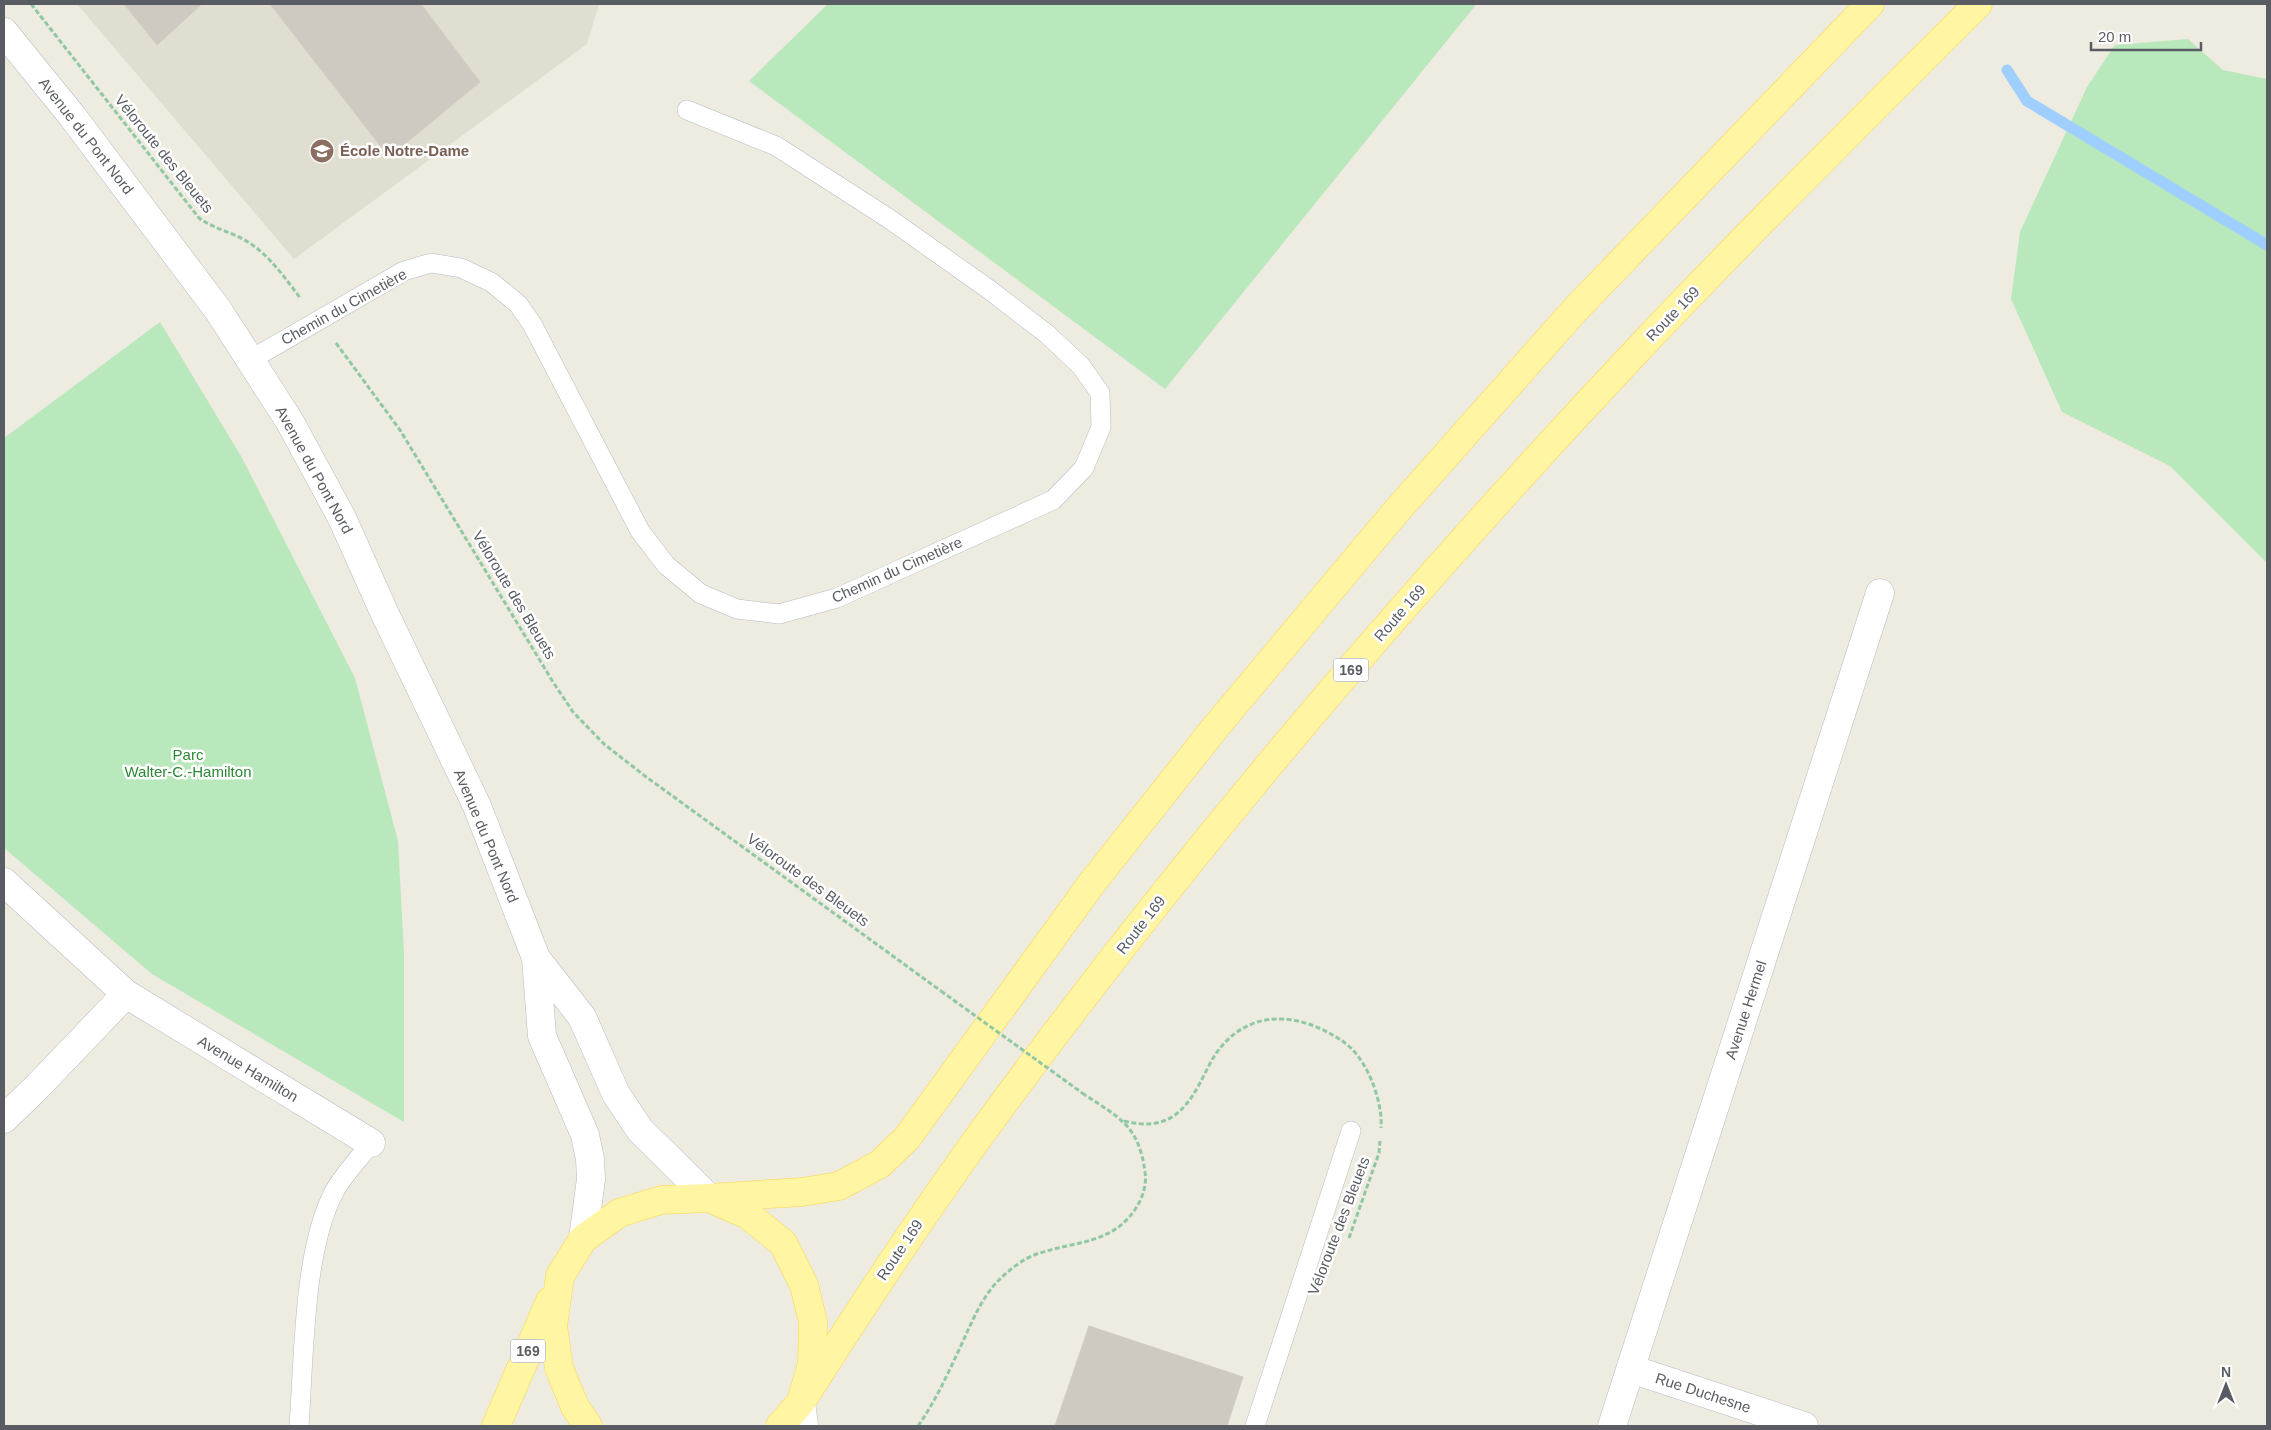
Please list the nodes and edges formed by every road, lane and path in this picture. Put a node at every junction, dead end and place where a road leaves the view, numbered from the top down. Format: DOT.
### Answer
graph roads {
  1 [pos="31,4"];
  2 [pos="1870,4"];
  3 [pos="1978,4"];
  4 [pos="4,32"];
  5 [pos="687,110"];
  6 [pos="318,320"];
  7 [pos="250,360"];
  8 [pos="1880,593"];
  9 [pos="4,882"];
  10 [pos="536,958"];
  11 [pos="126,994"];
  12 [pos="4,1119"];
  13 [pos="1124,1121"];
  14 [pos="1381,1130"];
  15 [pos="1351,1131"];
  16 [pos="1380,1137"];
  17 [pos="371,1143"];
  18 [pos="709,1198"];
  19 [pos="583,1239"];
  20 [pos="1348,1240"];
  21 [pos="560,1276"];
  22 [pos="1631,1369"];
  23 [pos="803,1414"];
  24 [pos="300,1426"];
  25 [pos="496,1426"];
  26 [pos="588,1426"];
  27 [pos="780,1426"];
  28 [pos="918,1426"];
  29 [pos="1256,1426"];
  30 [pos="1612,1426"];
  31 [pos="1804,1426"];
  1 -- 6 [label="path, Véloroute des Bleuets"];
  2 -- 18 [label="main road"];
  3 -- 23 [label="main road, Route 169 / 169"];
  4 -- 7 [label="street, Avenue du Pont Nord"];
  5 -- 6 [label="lane, Chemin du Cimetière"];
  6 -- 7 [label="lane, Chemin du Cimetière"];
  6 -- 13 [label="path, Véloroute des Bleuets, bridge"];
  7 -- 10 [label="street, Avenue du Pont Nord"];
  8 -- 22 [label="street, Avenue Hermel"];
  9 -- 11 [label="street, Avenue Hamilton"];
  10 -- 18 [label="street, Avenue du Pont Nord"];
  10 -- 19 [label="street, Avenue du Pont Nord"];
  11 -- 12 [label="street"];
  11 -- 17 [label="street, Avenue Hamilton"];
  13 -- 14 [label="path"];
  13 -- 28 [label="path"];
  15 -- 29 [label="lane"];
  16 -- 20 [label="path, Véloroute des Bleuets"];
  17 -- 24 [label="lane"];
  18 -- 19 [label="main road"];
  18 -- 23 [label="main road"];
  19 -- 21 [label="main road"];
  21 -- 25 [label="main road, 169"];
  21 -- 26 [label="main road"];
  22 -- 30 [label="street, Avenue Hermel"];
  22 -- 31 [label="street, Rue Duchesne"];
  23 -- 27 [label="main road, Route 169"];
}
